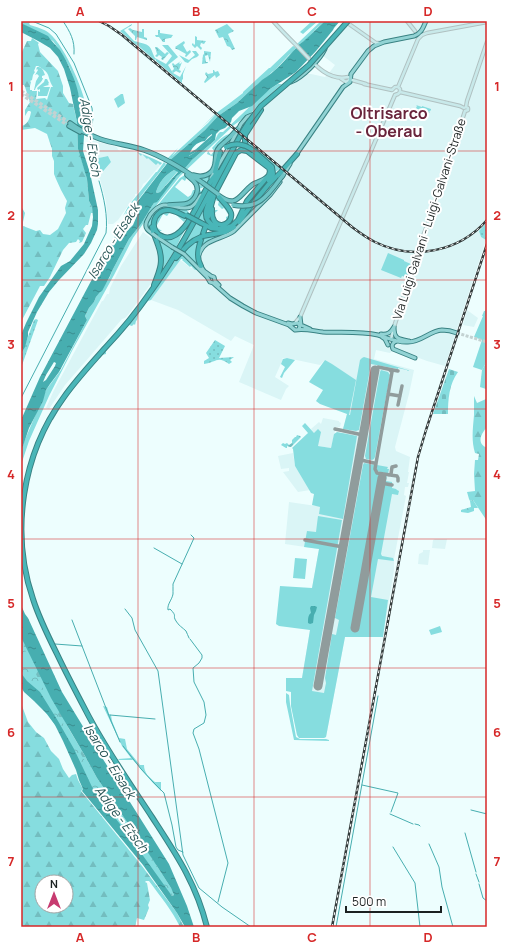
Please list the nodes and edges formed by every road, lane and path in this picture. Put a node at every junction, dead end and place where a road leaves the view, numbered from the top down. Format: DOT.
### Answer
graph roads {
  1 [pos="274,21"];
  2 [pos="348,21"];
  3 [pos="407,21"];
  4 [pos="426,21"];
  5 [pos="486,22"];
  6 [pos="415,31"];
  7 [pos="423,31"];
  8 [pos="414,36"];
  9 [pos="407,37"];
  10 [pos="418,41"];
  11 [pos="487,42"];
  12 [pos="376,43"];
  13 [pos="381,43"];
  14 [pos="372,48"];
  15 [pos="313,63"];
  16 [pos="340,78"];
  17 [pos="350,79"];
  18 [pos="398,87"];
  19 [pos="392,90"];
  20 [pos="400,92"];
  21 [pos="394,95"];
  22 [pos="465,108"];
  23 [pos="261,110"];
  24 [pos="247,122"];
  25 [pos="71,125"];
  26 [pos="238,129"];
  27 [pos="220,152"];
  28 [pos="249,152"];
  29 [pos="297,154"];
  30 [pos="230,155"];
  31 [pos="216,162"];
  32 [pos="217,172"];
  33 [pos="188,175"];
  34 [pos="283,175"];
  35 [pos="268,176"];
  36 [pos="268,185"];
  37 [pos="218,196"];
  38 [pos="212,202"];
  39 [pos="169,205"];
  40 [pos="186,216"];
  41 [pos="241,216"];
  42 [pos="204,223"];
  43 [pos="171,262"];
  44 [pos="201,266"];
  45 [pos="210,278"];
  46 [pos="214,282"];
  47 [pos="153,285"];
  48 [pos="300,317"];
  49 [pos="287,323"];
  50 [pos="297,326"];
  51 [pos="394,327"];
  52 [pos="310,329"];
  53 [pos="457,333"];
  54 [pos="380,335"];
  55 [pos="391,338"];
  56 [pos="415,341"];
  57 [pos="403,342"];
  58 [pos="388,345"];
  59 [pos="415,358"];
  60 [pos="21,506"];
  61 [pos="21,553"];
  62 [pos="206,927"];
  1 -- 15 [label="main road"];
  2 -- 12 [label="main road"];
  2 -- 15 [label="main road"];
  2 -- 24 [label="highway, bridge"];
  3 -- 6 [label="main road"];
  4 -- 7 [label="main road"];
  5 -- 7 [label="main road"];
  6 -- 7 [label="main road"];
  6 -- 9 [label="main road"];
  7 -- 8 [label="main road"];
  7 -- 10 [label="main road"];
  8 -- 9 [label="main road"];
  8 -- 10 [label="main road"];
  9 -- 13 [label="main road"];
  10 -- 18 [label="main road"];
  11 -- 22 [label="main road, Via Luigi Galvani - Luigi-Galvani-Straße"];
  12 -- 13 [label="main road"];
  12 -- 14 [label="main road"];
  13 -- 14 [label="main road"];
  14 -- 17 [label="main road"];
  15 -- 16 [label="main road"];
  15 -- 23 [label="main road"];
  16 -- 17 [label="main road"];
  16 -- 17 [label="main road"];
  17 -- 19 [label="main road"];
  17 -- 29 [label="main road"];
  18 -- 19 [label="main road"];
  18 -- 20 [label="main road"];
  19 -- 21 [label="main road"];
  20 -- 21 [label="main road"];
  20 -- 22 [label="main road"];
  21 -- 48 [label="main road"];
  22 -- 51 [label="main road, Via Luigi Galvani - Luigi-Galvani-Straße"];
  23 -- 26 [label="main road"];
  23 -- 28 [label="highway"];
  24 -- 30 [label="highway"];
  24 -- 32 [label="highway"];
  25 -- 33 [label="highway"];
  26 -- 31 [label="highway"];
  26 -- 32 [label="main road"];
  27 -- 31 [label="highway"];
  27 -- 32 [label="highway"];
  27 -- 36 [label="highway, bridge"];
  28 -- 35 [label="highway"];
  28 -- 38 [label="highway"];
  29 -- 34 [label="main road"];
  29 -- 36 [label="highway"];
  30 -- 41 [label="highway"];
  30 -- 43 [label="highway"];
  31 -- 33 [label="highway"];
  32 -- 39 [label="main road"];
  32 -- 40 [label="highway"];
  32 -- 47 [label="highway"];
  33 -- 37 [label="highway, bridge"];
  33 -- 39 [label="highway"];
  34 -- 37 [label="highway, bridge"];
  34 -- 44 [label="main road"];
  35 -- 37 [label="highway"];
  35 -- 41 [label="highway"];
  36 -- 41 [label="highway"];
  37 -- 38 [label="highway"];
  38 -- 42 [label="highway"];
  39 -- 45 [label="main road, bridge"];
  40 -- 42 [label="highway, bridge"];
  40 -- 47 [label="highway"];
  41 -- 42 [label="highway"];
  41 -- 43 [label="highway"];
  42 -- 44 [label="highway"];
  43 -- 62 [label="highway"];
  44 -- 45 [label="main road"];
  45 -- 46 [label="main road"];
  45 -- 46 [label="main road"];
  46 -- 49 [label="main road"];
  46 -- 50 [label="main road"];
  47 -- 60 [label="highway"];
  48 -- 49 [label="main road"];
  48 -- 50 [label="main road"];
  48 -- 52 [label="main road"];
  49 -- 50 [label="main road"];
  50 -- 52 [label="main road"];
  50 -- 54 [label="main road"];
  51 -- 54 [label="main road"];
  51 -- 55 [label="main road, Via Luigi Galvani - Luigi-Galvani-Straße"];
  51 -- 56 [label="main road"];
  52 -- 54 [label="main road"];
  53 -- 56 [label="main road"];
  54 -- 55 [label="main road"];
  54 -- 58 [label="main road"];
  55 -- 56 [label="main road"];
  55 -- 57 [label="main road"];
  56 -- 57 [label="main road"];
  57 -- 59 [label="main road"];
  61 -- 62 [label="highway"];
}
